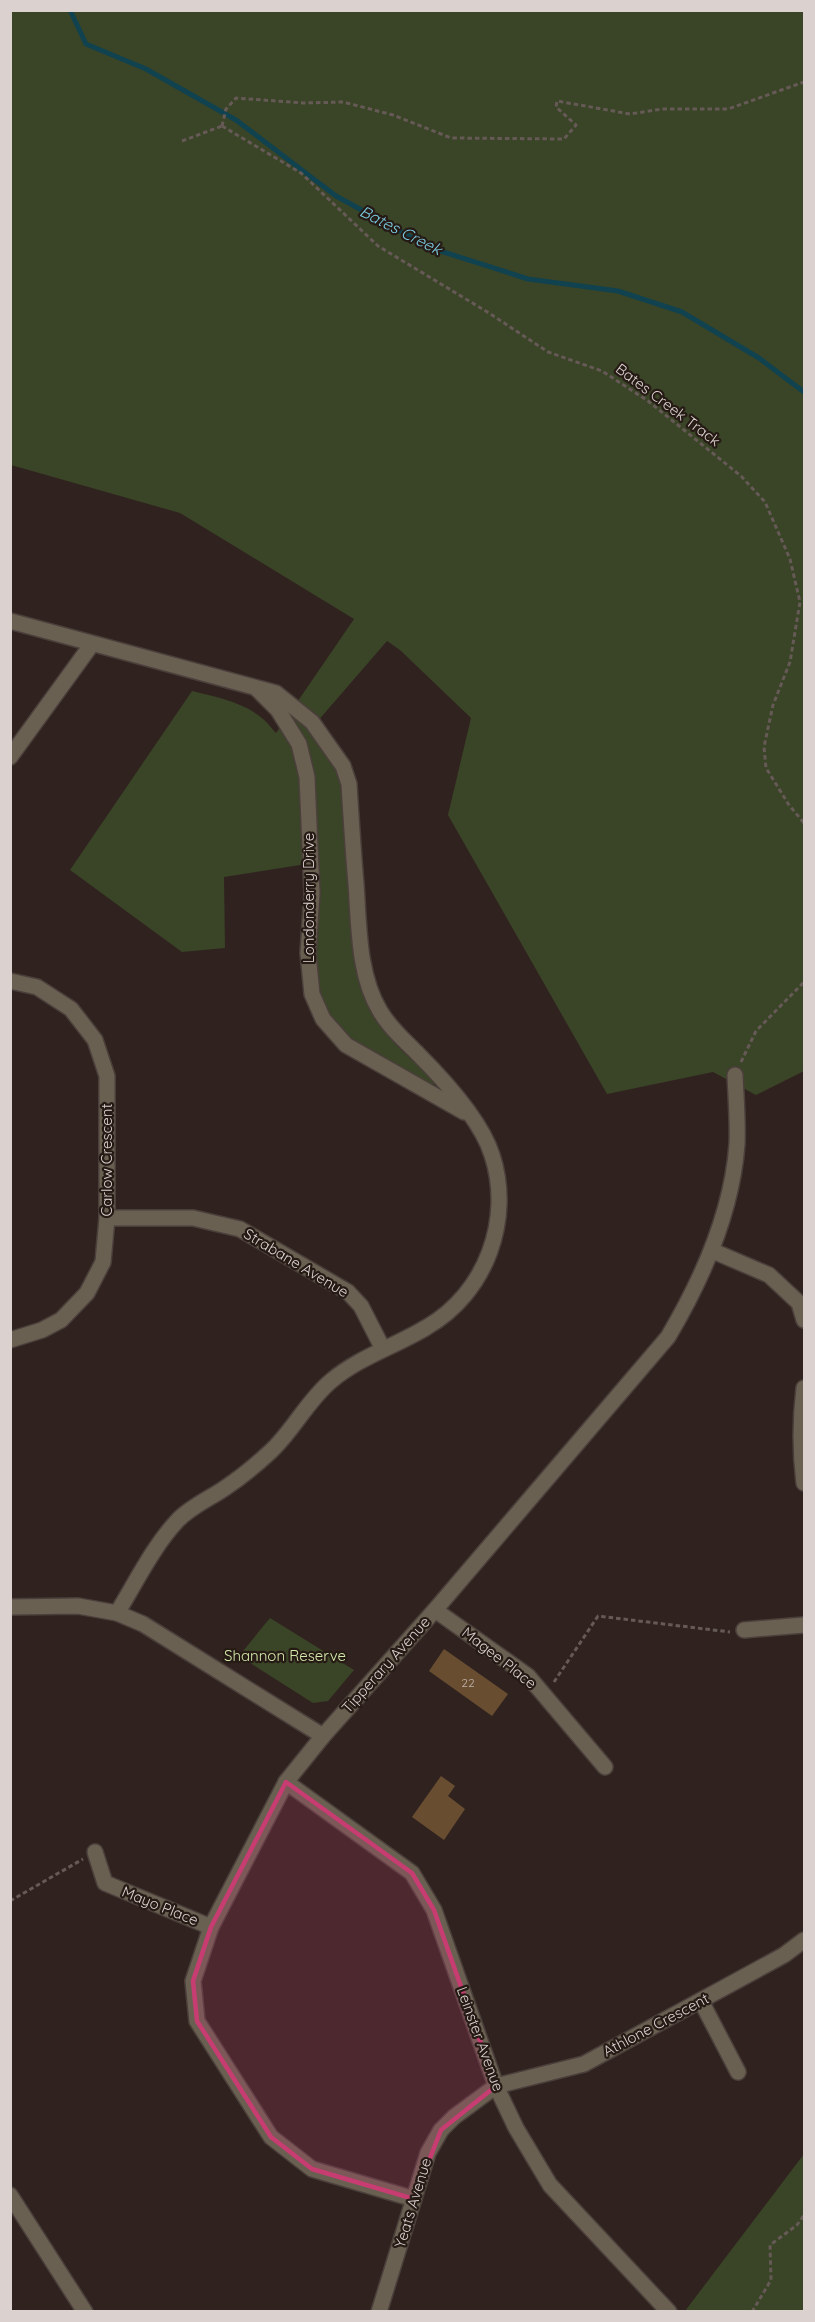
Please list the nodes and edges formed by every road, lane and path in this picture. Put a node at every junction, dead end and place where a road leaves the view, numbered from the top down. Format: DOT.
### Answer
graph roads {
  1 [pos="804,82"];
  2 [pos="222,126"];
  3 [pos="182,141"];
  4 [pos="10,621"];
  5 [pos="92,644"];
  6 [pos="255,687"];
  7 [pos="10,757"];
  8 [pos="804,823"];
  9 [pos="10,981"];
  10 [pos="804,982"];
  11 [pos="735,1075"];
  12 [pos="469,1115"];
  13 [pos="107,1218"];
  14 [pos="713,1251"];
  15 [pos="804,1320"];
  16 [pos="10,1340"];
  17 [pos="383,1349"];
  18 [pos="804,1388"];
  19 [pos="804,1484"];
  20 [pos="10,1607"];
  21 [pos="435,1610"];
  22 [pos="117,1613"];
  23 [pos="804,1625"];
  24 [pos="744,1630"];
  25 [pos="546,1695"];
  26 [pos="323,1736"];
  27 [pos="605,1767"];
  28 [pos="286,1782"];
  29 [pos="95,1852"];
  30 [pos="10,1901"];
  31 [pos="211,1927"];
  32 [pos="804,1940"];
  33 [pos="701,2001"];
  34 [pos="738,2072"];
  35 [pos="496,2086"];
  36 [pos="10,2195"];
  37 [pos="414,2199"];
  38 [pos="804,2215"];
  39 [pos="86,2312"];
  40 [pos="379,2312"];
  41 [pos="669,2312"];
  42 [pos="752,2312"];
  1 -- 2 [label="path"];
  2 -- 3 [label="path"];
  2 -- 8 [label="path, Bates Creek Track"];
  4 -- 5 [label="street, Londonderry Drive"];
  5 -- 6 [label="street, Londonderry Drive"];
  5 -- 7 [label="street"];
  6 -- 12 [label="street, Londonderry Drive"];
  6 -- 12 [label="street, Londonderry Drive"];
  9 -- 13 [label="street, Carlow Crescent"];
  10 -- 11 [label="path"];
  11 -- 14 [label="street, Tipperary Avenue"];
  12 -- 17 [label="street, Londonderry Drive"];
  13 -- 16 [label="street, Carlow Crescent"];
  13 -- 17 [label="street, Strabane Avenue"];
  14 -- 15 [label="street"];
  14 -- 21 [label="street, Tipperary Avenue"];
  17 -- 22 [label="street, Londonderry Drive"];
  18 -- 19 [label="street"];
  20 -- 22 [label="street"];
  21 -- 25 [label="street, Magee Place"];
  21 -- 26 [label="street, Tipperary Avenue"];
  22 -- 26 [label="street"];
  23 -- 24 [label="street"];
  24 -- 25 [label="path"];
  25 -- 27 [label="street, Magee Place"];
  26 -- 28 [label="street, Tipperary Avenue"];
  28 -- 31 [label="street, Tipperary Avenue"];
  28 -- 35 [label="street, Leinster Avenue"];
  29 -- 30 [label="path"];
  29 -- 31 [label="street, Mayo Place"];
  31 -- 37 [label="street, Tipperary Avenue"];
  32 -- 33 [label="street, Athlone Crescent"];
  33 -- 34 [label="street"];
  33 -- 35 [label="street, Athlone Crescent"];
  35 -- 37 [label="street, Yeats Avenue"];
  35 -- 41 [label="street, Leinster Avenue"];
  36 -- 39 [label="street"];
  37 -- 40 [label="street, Yeats Avenue"];
  38 -- 42 [label="path"];
}
